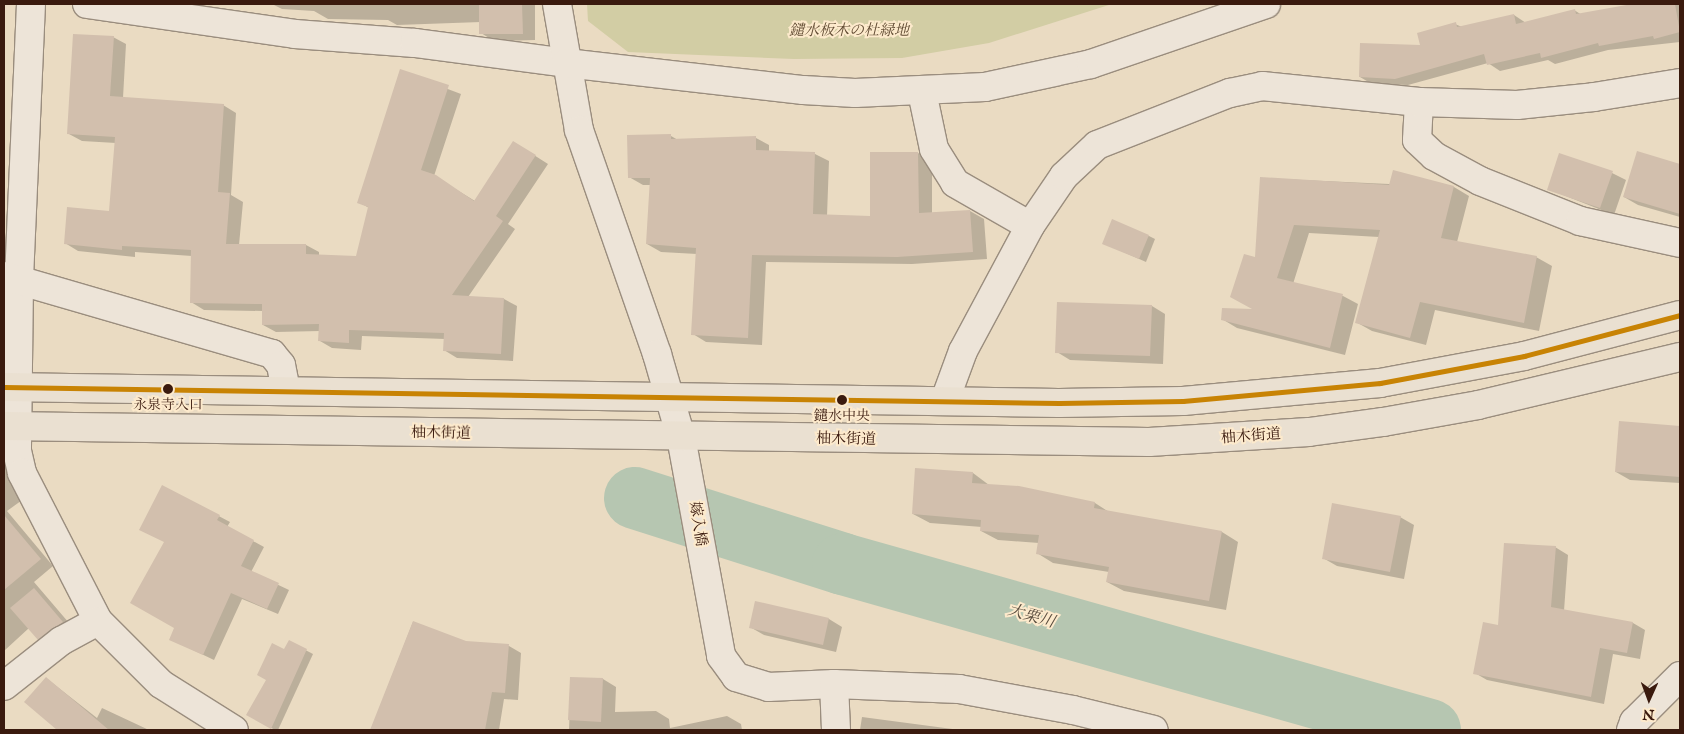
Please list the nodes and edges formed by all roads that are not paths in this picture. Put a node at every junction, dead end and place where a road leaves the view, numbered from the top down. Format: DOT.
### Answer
graph roads {
  1 [pos="31,4"];
  2 [pos="87,4"];
  3 [pos="557,4"];
  4 [pos="1266,4"];
  5 [pos="566,63"];
  6 [pos="1680,83"];
  7 [pos="922,92"];
  8 [pos="1419,102"];
  9 [pos="1030,226"];
  10 [pos="1680,243"];
  11 [pos="14,283"];
  12 [pos="1680,315"];
  13 [pos="1680,356"];
  14 [pos="10,387"];
  15 [pos="286,390"];
  16 [pos="670,397"];
  17 [pos="945,400"];
  18 [pos="10,426"];
  19 [pos="681,437"];
  20 [pos="98,621"];
  21 [pos="1680,676"];
  22 [pos="834,684"];
  23 [pos="4,686"];
  24 [pos="1632,726"];
  25 [pos="234,730"];
  26 [pos="836,730"];
  27 [pos="1154,730"];
  1 -- 11 [label="street"];
  2 -- 5 [label="street"];
  3 -- 5 [label="street, 嫁入橋"];
  4 -- 7 [label="street"];
  5 -- 7 [label="street"];
  5 -- 16 [label="street, 嫁入橋"];
  6 -- 8 [label="street"];
  7 -- 9 [label="street"];
  8 -- 9 [label="street"];
  8 -- 10 [label="street"];
  9 -- 17 [label="street"];
  11 -- 14 [label="street"];
  11 -- 15 [label="street"];
  12 -- 17 [label="main road"];
  13 -- 19 [label="main road, 柚木街道"];
  14 -- 15 [label="main road"];
  14 -- 18 [label="street"];
  15 -- 16 [label="main road"];
  16 -- 17 [label="main road"];
  16 -- 19 [label="street, 嫁入橋"];
  18 -- 19 [label="main road, 柚木街道"];
  18 -- 20 [label="street"];
  19 -- 22 [label="street, 嫁入橋"];
  20 -- 23 [label="street"];
  20 -- 25 [label="street"];
  21 -- 24 [label="street"];
  22 -- 26 [label="street"];
  22 -- 27 [label="street, 嫁入橋"];
}
